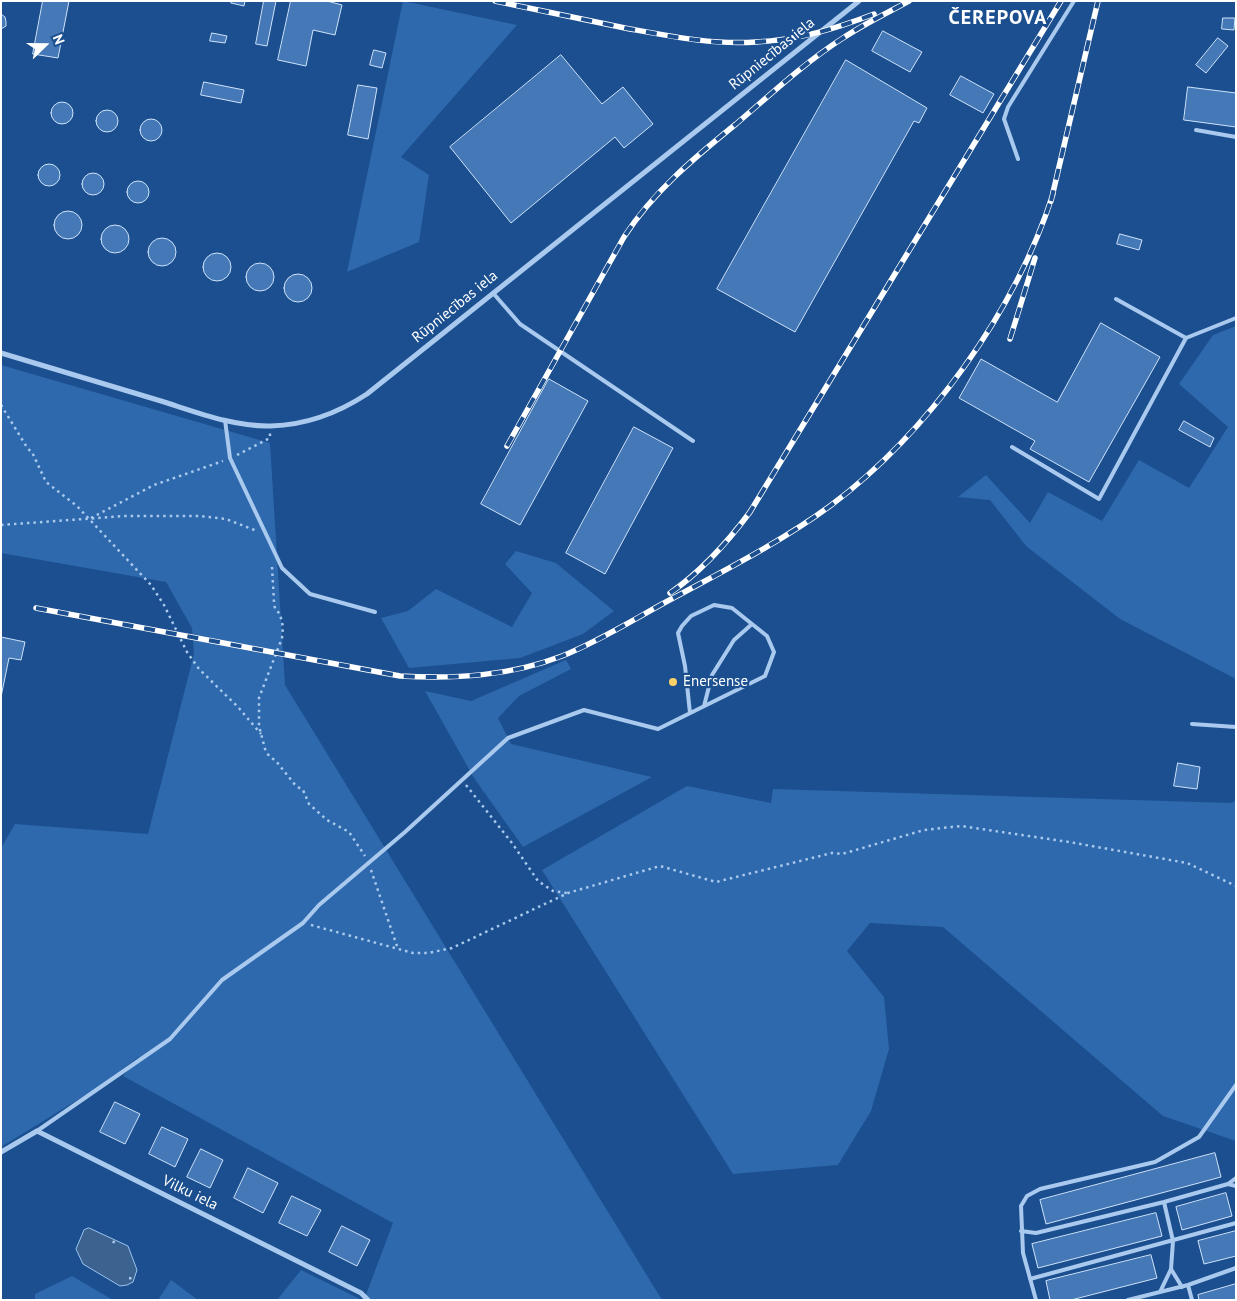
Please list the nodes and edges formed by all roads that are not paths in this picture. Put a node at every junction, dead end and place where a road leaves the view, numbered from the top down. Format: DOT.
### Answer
graph roads {
  1 [pos="859,1"];
  2 [pos="1074,1"];
  3 [pos="1196,130"];
  4 [pos="1236,137"];
  5 [pos="1018,159"];
  6 [pos="493,293"];
  7 [pos="1116,299"];
  8 [pos="1236,318"];
  9 [pos="1186,338"];
  10 [pos="1,353"];
  11 [pos="225,420"];
  12 [pos="693,441"];
  13 [pos="1012,447"];
  14 [pos="375,612"];
  15 [pos="752,624"];
  16 [pos="704,706"];
  17 [pos="690,713"];
  18 [pos="1192,724"];
  19 [pos="1236,727"];
  20 [pos="1236,1085"];
  21 [pos="37,1130"];
  22 [pos="1,1152"];
  23 [pos="1236,1178"];
  24 [pos="1228,1184"];
  25 [pos="1236,1186"];
  26 [pos="1164,1202"];
  27 [pos="1236,1223"];
  28 [pos="1021,1231"];
  29 [pos="1173,1241"];
  30 [pos="1236,1268"];
  31 [pos="1171,1269"];
  32 [pos="1030,1279"];
  33 [pos="1188,1285"];
  34 [pos="1182,1287"];
  35 [pos="1160,1292"];
  36 [pos="368,1300"];
  37 [pos="1036,1300"];
  38 [pos="1128,1300"];
  39 [pos="1192,1300"];
  1 -- 6 [label="street, Rūpniecības iela"];
  2 -- 5 [label="lane"];
  3 -- 4 [label="lane"];
  6 -- 11 [label="street, Rūpniecības iela"];
  6 -- 12 [label="lane"];
  7 -- 9 [label="lane"];
  8 -- 9 [label="lane"];
  9 -- 13 [label="lane"];
  10 -- 11 [label="street, Rūpniecības iela"];
  11 -- 14 [label="lane"];
  15 -- 16 [label="lane"];
  15 -- 16 [label="lane"];
  15 -- 17 [label="lane"];
  16 -- 17 [label="lane"];
  17 -- 21 [label="lane"];
  18 -- 19 [label="lane"];
  20 -- 28 [label="lane"];
  21 -- 22 [label="street"];
  21 -- 36 [label="street, Vilku iela"];
  23 -- 24 [label="lane"];
  24 -- 25 [label="lane"];
  24 -- 26 [label="lane"];
  26 -- 28 [label="lane"];
  26 -- 29 [label="lane"];
  27 -- 29 [label="lane"];
  28 -- 32 [label="lane"];
  29 -- 31 [label="lane"];
  29 -- 32 [label="lane"];
  30 -- 33 [label="lane"];
  31 -- 34 [label="lane"];
  31 -- 35 [label="lane"];
  32 -- 37 [label="lane"];
  33 -- 34 [label="lane"];
  33 -- 39 [label="lane"];
  34 -- 35 [label="lane"];
  35 -- 38 [label="lane"];
}
